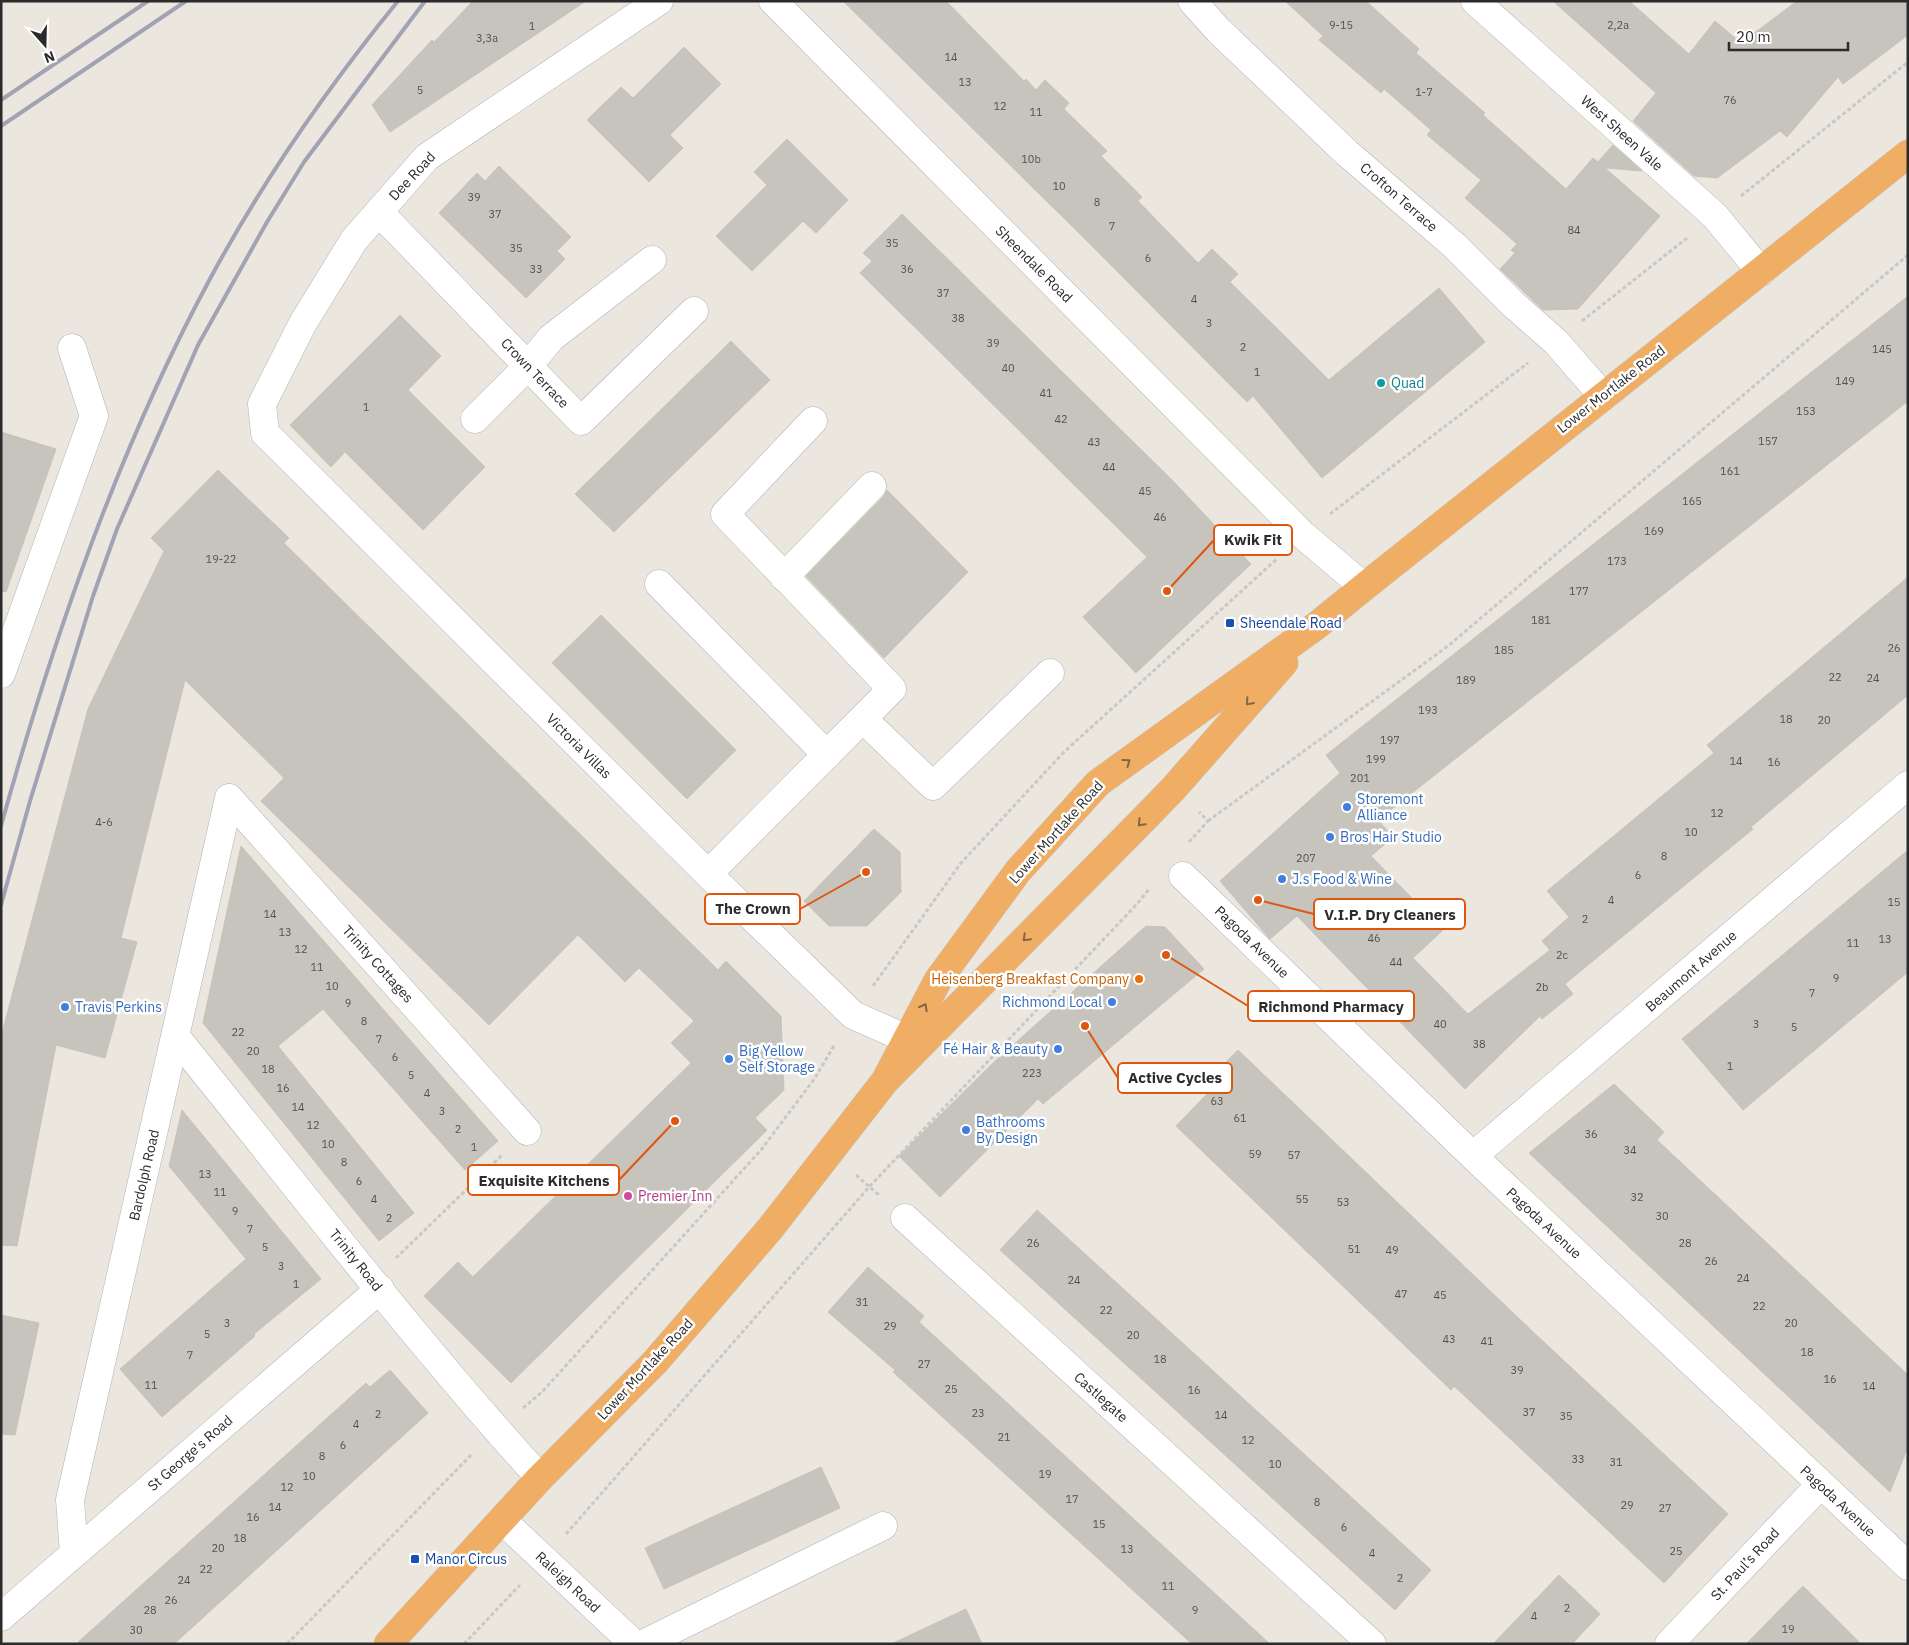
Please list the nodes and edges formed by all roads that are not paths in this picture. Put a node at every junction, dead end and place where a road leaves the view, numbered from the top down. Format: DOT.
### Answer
graph roads {
  1 [pos="659,1"];
  2 [pos="773,1"];
  3 [pos="1192,1"];
  4 [pos="1475,1"];
  5 [pos="1908,154"];
  6 [pos="379,212"];
  7 [pos="652,260"];
  8 [pos="1761,272"];
  9 [pos="694,311"];
  10 [pos="72,348"];
  11 [pos="528,366"];
  12 [pos="1603,396"];
  13 [pos="475,418"];
  14 [pos="813,421"];
  15 [pos="265,433"];
  16 [pos="872,486"];
  17 [pos="784,577"];
  18 [pos="659,584"];
  19 [pos="1364,587"];
  20 [pos="1316,626"];
  21 [pos="1050,673"];
  22 [pos="1,674"];
  23 [pos="863,719"];
  24 [pos="827,755"];
  25 [pos="1908,785"];
  26 [pos="229,798"];
  27 [pos="708,874"];
  28 [pos="1183,876"];
  29 [pos="176,1037"];
  30 [pos="907,1039"];
  31 [pos="885,1081"];
  32 [pos="527,1131"];
  33 [pos="1473,1156"];
  34 [pos="904,1218"];
  35 [pos="376,1285"];
  36 [pos="540,1478"];
  37 [pos="1820,1485"];
  38 [pos="502,1520"];
  39 [pos="883,1526"];
  40 [pos="74,1553"];
  41 [pos="1908,1566"];
  42 [pos="1,1617"];
  43 [pos="388,1644"];
  44 [pos="634,1644"];
  45 [pos="644,1644"];
  46 [pos="1372,1644"];
  47 [pos="1669,1644"];
  1 -- 6 [label="street, Dee Road"];
  2 -- 19 [label="street, Sheendale Road"];
  3 -- 12 [label="street, Crofton Terrace"];
  4 -- 8 [label="street, West Sheen Vale"];
  5 -- 8 [label="highway, Lower Mortlake Road"];
  6 -- 11 [label="street, Crown Terrace"];
  6 -- 15 [label="street, Dee Road"];
  7 -- 11 [label="street"];
  8 -- 12 [label="highway, Lower Mortlake Road"];
  9 -- 11 [label="street, Crown Terrace"];
  10 -- 22 [label="street"];
  11 -- 13 [label="street"];
  12 -- 19 [label="highway, Lower Mortlake Road"];
  14 -- 17 [label="street"];
  15 -- 27 [label="street, Victoria Villas"];
  16 -- 17 [label="street"];
  17 -- 23 [label="street"];
  18 -- 24 [label="street"];
  19 -- 20 [label="highway, Lower Mortlake Road"];
  30 -- 20 [label="highway, Lower Mortlake Road, one-way"];
  20 -- 31 [label="highway, Lower Mortlake Road, one-way"];
  21 -- 23 [label="street"];
  23 -- 24 [label="street"];
  24 -- 27 [label="street"];
  25 -- 33 [label="street, Beaumont Avenue"];
  26 -- 29 [label="street, Bardolph Road"];
  26 -- 32 [label="street, Trinity Cottages"];
  27 -- 30 [label="street, Victoria Villas"];
  28 -- 33 [label="street, Pagoda Avenue"];
  29 -- 35 [label="street, Trinity Road"];
  29 -- 40 [label="street, Bardolph Road"];
  30 -- 31 [label="highway, Lower Mortlake Road"];
  31 -- 36 [label="highway, Lower Mortlake Road"];
  33 -- 37 [label="street, Pagoda Avenue"];
  34 -- 46 [label="street, Castlegate"];
  35 -- 36 [label="street, Trinity Road"];
  35 -- 40 [label="street, St George's Road"];
  36 -- 38 [label="highway, Lower Mortlake Road"];
  37 -- 41 [label="street, Pagoda Avenue"];
  37 -- 47 [label="street, St. Paul’s Road"];
  38 -- 43 [label="highway, Lower Mortlake Road"];
  38 -- 44 [label="street, Raleigh Road"];
  39 -- 45 [label="street"];
  40 -- 42 [label="street, St George's Road"];
}
